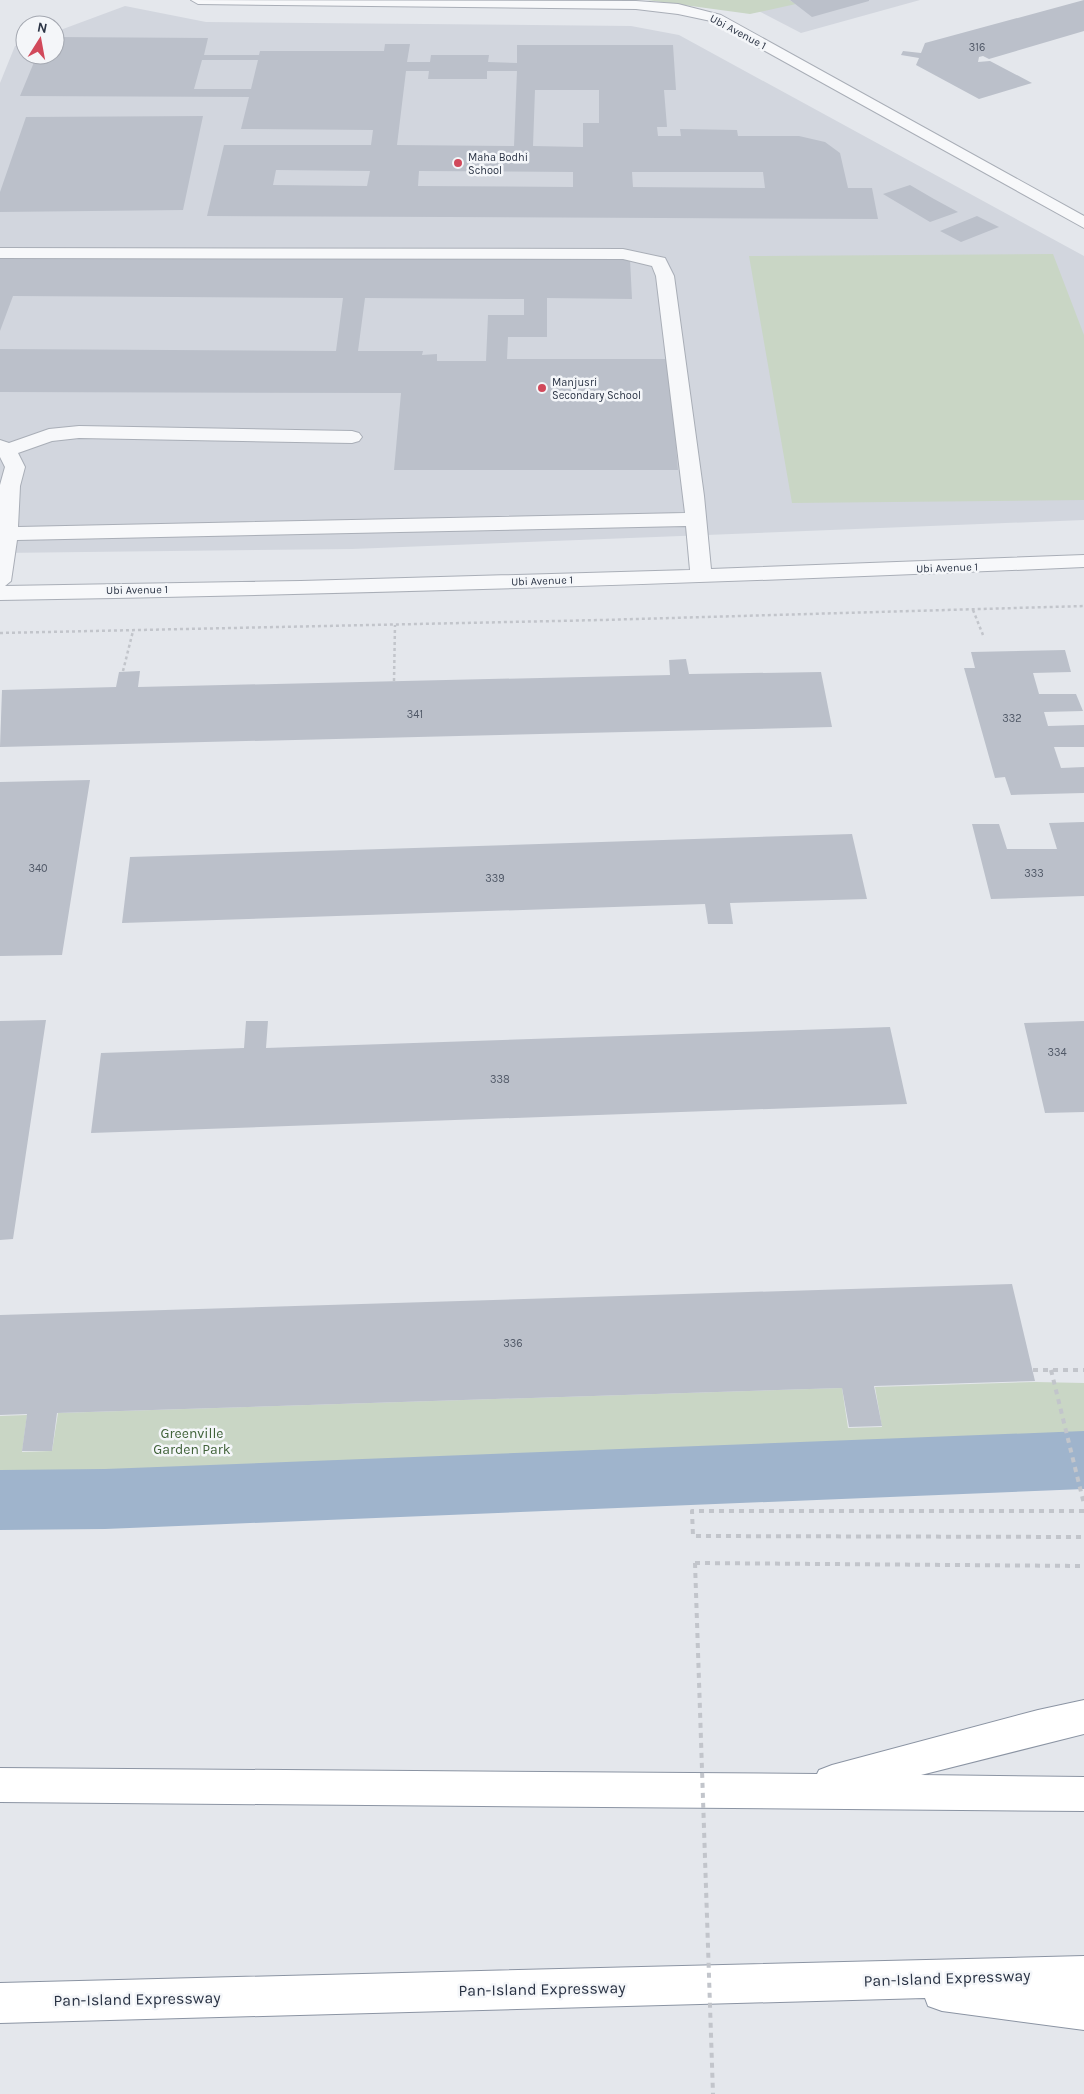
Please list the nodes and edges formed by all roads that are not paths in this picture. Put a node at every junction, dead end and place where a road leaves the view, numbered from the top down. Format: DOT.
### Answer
graph roads {
  1 [pos="198,0"];
  2 [pos="1084,223"];
  3 [pos="0,253"];
  4 [pos="352,437"];
  5 [pos="4,448"];
  6 [pos="696,519"];
  7 [pos="4,534"];
  8 [pos="1084,561"];
  9 [pos="701,576"];
  10 [pos="0,581"];
  11 [pos="0,593"];
  12 [pos="1084,1717"];
  13 [pos="0,1785"];
  14 [pos="800,1791"];
  15 [pos="1084,1794"];
  16 [pos="1084,1974"];
  17 [pos="851,1981"];
  18 [pos="0,2003"];
  19 [pos="1084,2010"];
  1 -- 2 [label="street, Ubi Avenue 1"];
  3 -- 6 [label="street"];
  4 -- 5 [label="street"];
  5 -- 7 [label="street"];
  6 -- 7 [label="street"];
  6 -- 9 [label="street"];
  7 -- 10 [label="street"];
  8 -- 9 [label="street, Ubi Avenue 1"];
  9 -- 11 [label="street, Ubi Avenue 1"];
  12 -- 14 [label="highway"];
  13 -- 14 [label="highway"];
  14 -- 15 [label="highway"];
  16 -- 17 [label="highway, Pan-Island Expressway"];
  17 -- 18 [label="highway, Pan-Island Expressway"];
  17 -- 19 [label="highway"];
}
